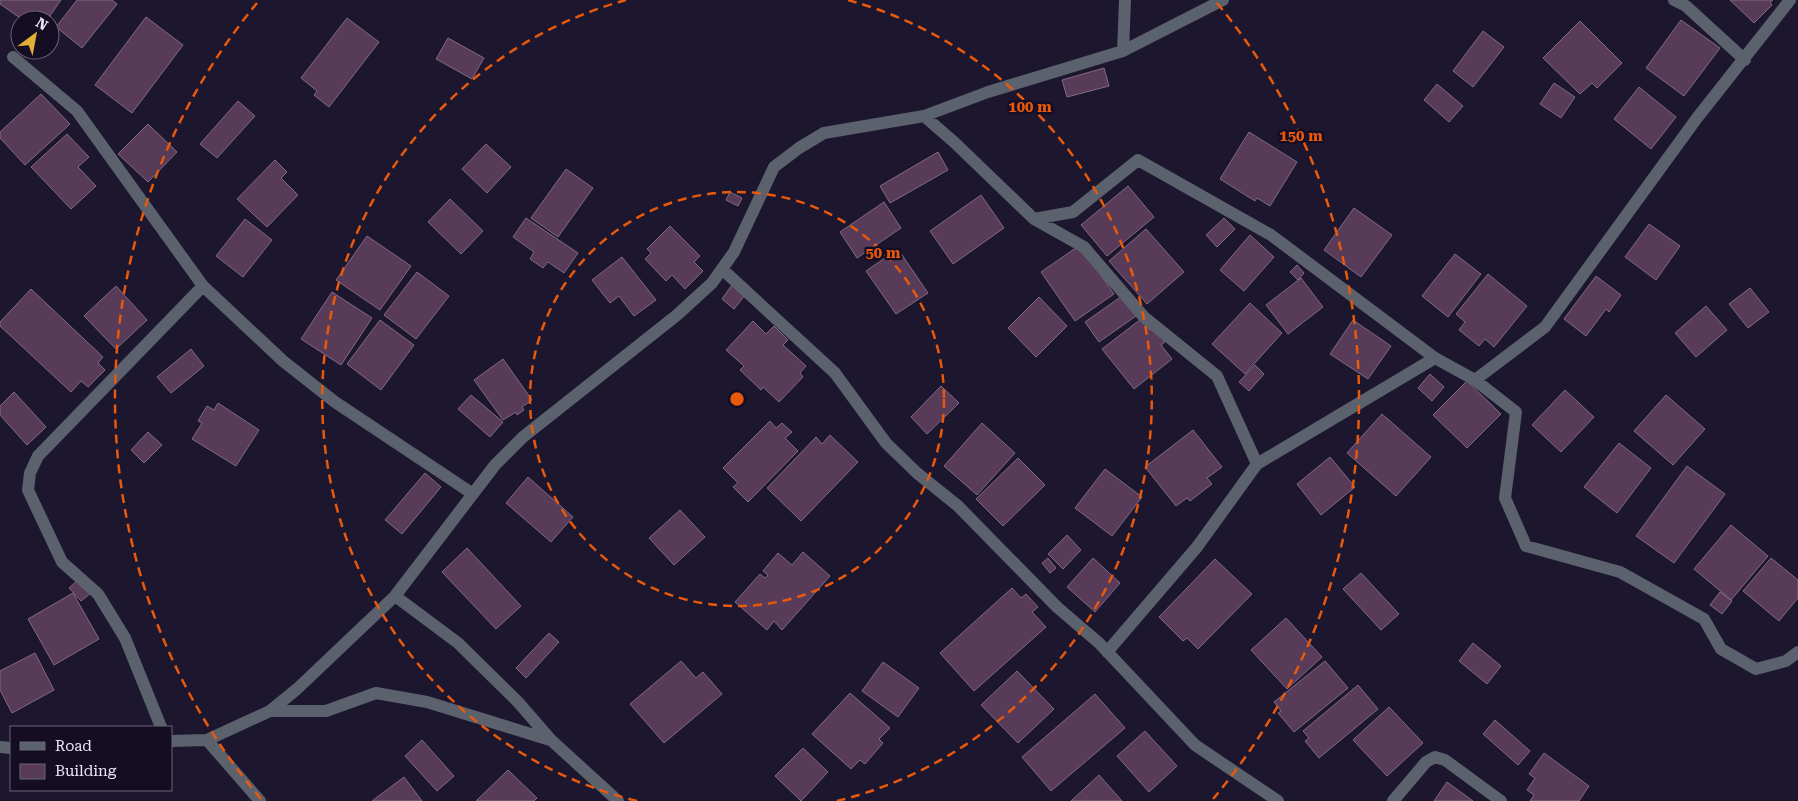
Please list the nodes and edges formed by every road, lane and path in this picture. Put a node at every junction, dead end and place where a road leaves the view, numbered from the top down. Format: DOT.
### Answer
graph roads {
  1 [pos="1125,0"];
  2 [pos="1224,0"];
  3 [pos="1674,0"];
  4 [pos="1790,0"];
  5 [pos="1124,51"];
  6 [pos="17,60"];
  7 [pos="1745,60"];
  8 [pos="924,116"];
  9 [pos="1034,219"];
  10 [pos="722,270"];
  11 [pos="203,286"];
  12 [pos="1436,358"];
  13 [pos="1476,380"];
  14 [pos="1257,464"];
  15 [pos="473,494"];
  16 [pos="395,596"];
  17 [pos="1107,652"];
  18 [pos="1798,652"];
  19 [pos="270,711"];
  20 [pos="161,726"];
  21 [pos="207,740"];
  22 [pos="551,740"];
  23 [pos="172,741"];
  24 [pos="260,801"];
  25 [pos="618,801"];
  26 [pos="1278,801"];
  27 [pos="1393,801"];
  28 [pos="1500,801"];
  1 -- 5 [label="street"];
  2 -- 5 [label="street"];
  3 -- 7 [label="street"];
  4 -- 7 [label="street"];
  5 -- 8 [label="street"];
  6 -- 11 [label="street"];
  7 -- 13 [label="street"];
  8 -- 9 [label="street"];
  8 -- 10 [label="street"];
  9 -- 12 [label="street"];
  9 -- 14 [label="street"];
  10 -- 15 [label="street"];
  10 -- 17 [label="street"];
  11 -- 15 [label="street"];
  11 -- 20 [label="street"];
  12 -- 13 [label="street"];
  12 -- 14 [label="street"];
  13 -- 18 [label="street"];
  14 -- 17 [label="street"];
  15 -- 16 [label="street"];
  16 -- 19 [label="street"];
  16 -- 22 [label="street"];
  17 -- 26 [label="street"];
  19 -- 21 [label="street"];
  19 -- 22 [label="street"];
  21 -- 23 [label="street"];
  21 -- 24 [label="street"];
  22 -- 25 [label="street"];
  27 -- 28 [label="street"];
}
